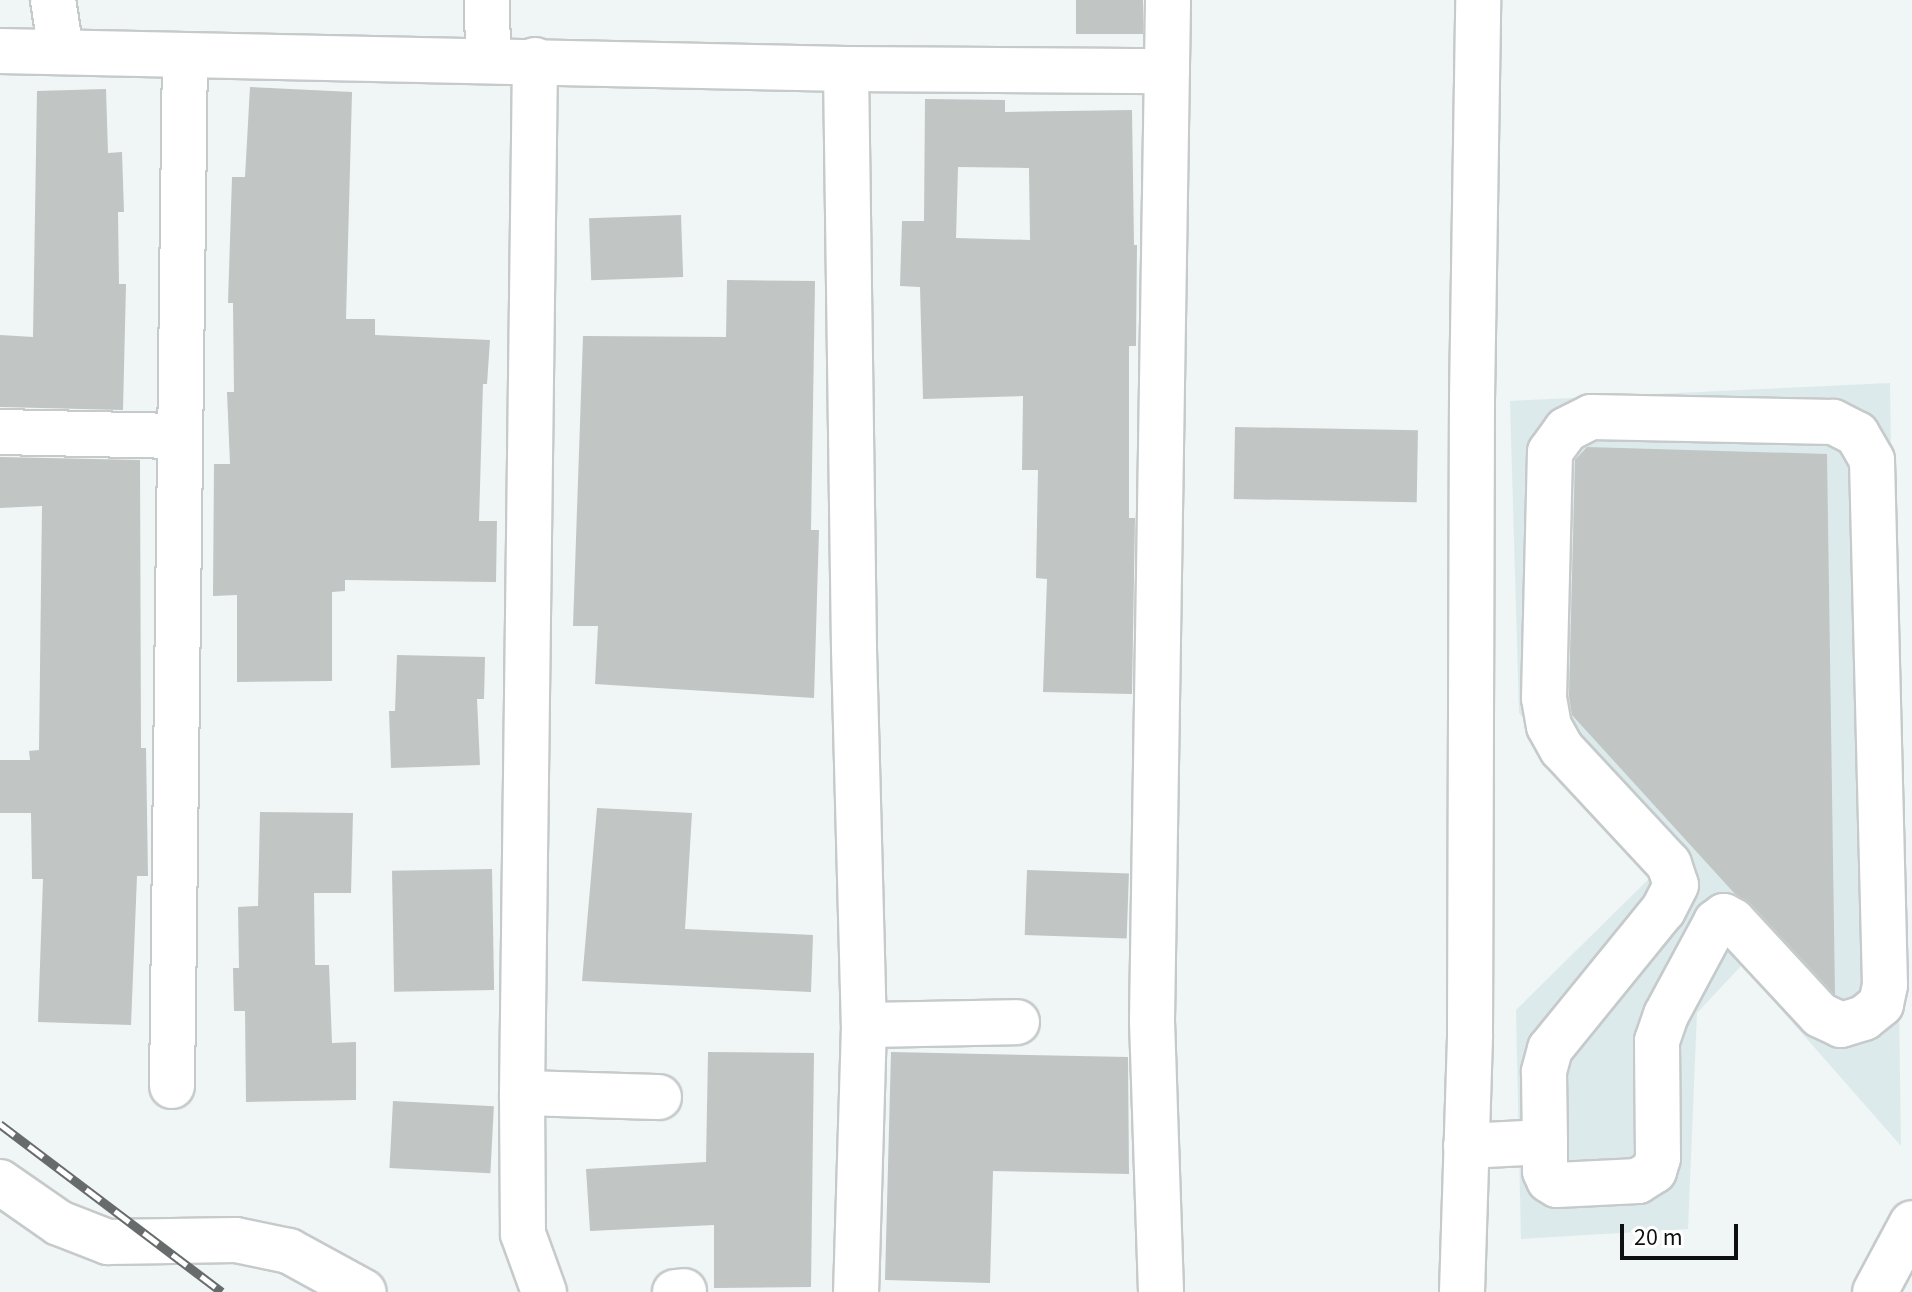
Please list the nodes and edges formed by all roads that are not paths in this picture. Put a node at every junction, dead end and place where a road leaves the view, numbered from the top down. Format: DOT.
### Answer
graph roads {
  1 [pos="53,0"];
  2 [pos="487,0"];
  3 [pos="1168,0"];
  4 [pos="1478,0"];
  5 [pos="0,51"];
  6 [pos="61,51"];
  7 [pos="185,56"];
  8 [pos="488,60"];
  9 [pos="535,60"];
  10 [pos="846,69"];
  11 [pos="1167,71"];
  12 [pos="0,432"];
  13 [pos="179,436"];
  14 [pos="1017,1022"];
  15 [pos="864,1025"];
  16 [pos="172,1086"];
  17 [pos="522,1093"];
  18 [pos="659,1097"];
  19 [pos="1545,1142"];
  20 [pos="1466,1146"];
  21 [pos="0,1182"];
  22 [pos="1912,1223"];
  23 [pos="684,1291"];
  24 [pos="364,1292"];
  25 [pos="544,1292"];
  26 [pos="675,1292"];
  27 [pos="856,1292"];
  28 [pos="1161,1292"];
  29 [pos="1462,1292"];
  30 [pos="1875,1292"];
  1 -- 6 [label="street"];
  2 -- 8 [label="street"];
  3 -- 11 [label="street"];
  4 -- 20 [label="street"];
  5 -- 6 [label="street"];
  6 -- 7 [label="street"];
  7 -- 8 [label="street"];
  7 -- 13 [label="street"];
  8 -- 9 [label="street"];
  9 -- 10 [label="street"];
  9 -- 17 [label="street"];
  10 -- 11 [label="street"];
  10 -- 15 [label="street"];
  11 -- 28 [label="street"];
  12 -- 13 [label="street"];
  13 -- 16 [label="street"];
  14 -- 15 [label="street"];
  15 -- 27 [label="street"];
  17 -- 18 [label="street"];
  17 -- 25 [label="street"];
  19 -- 19 [label="street"];
  19 -- 20 [label="street"];
  20 -- 29 [label="street"];
  21 -- 24 [label="street"];
  22 -- 30 [label="street"];
  23 -- 26 [label="street"];
}
